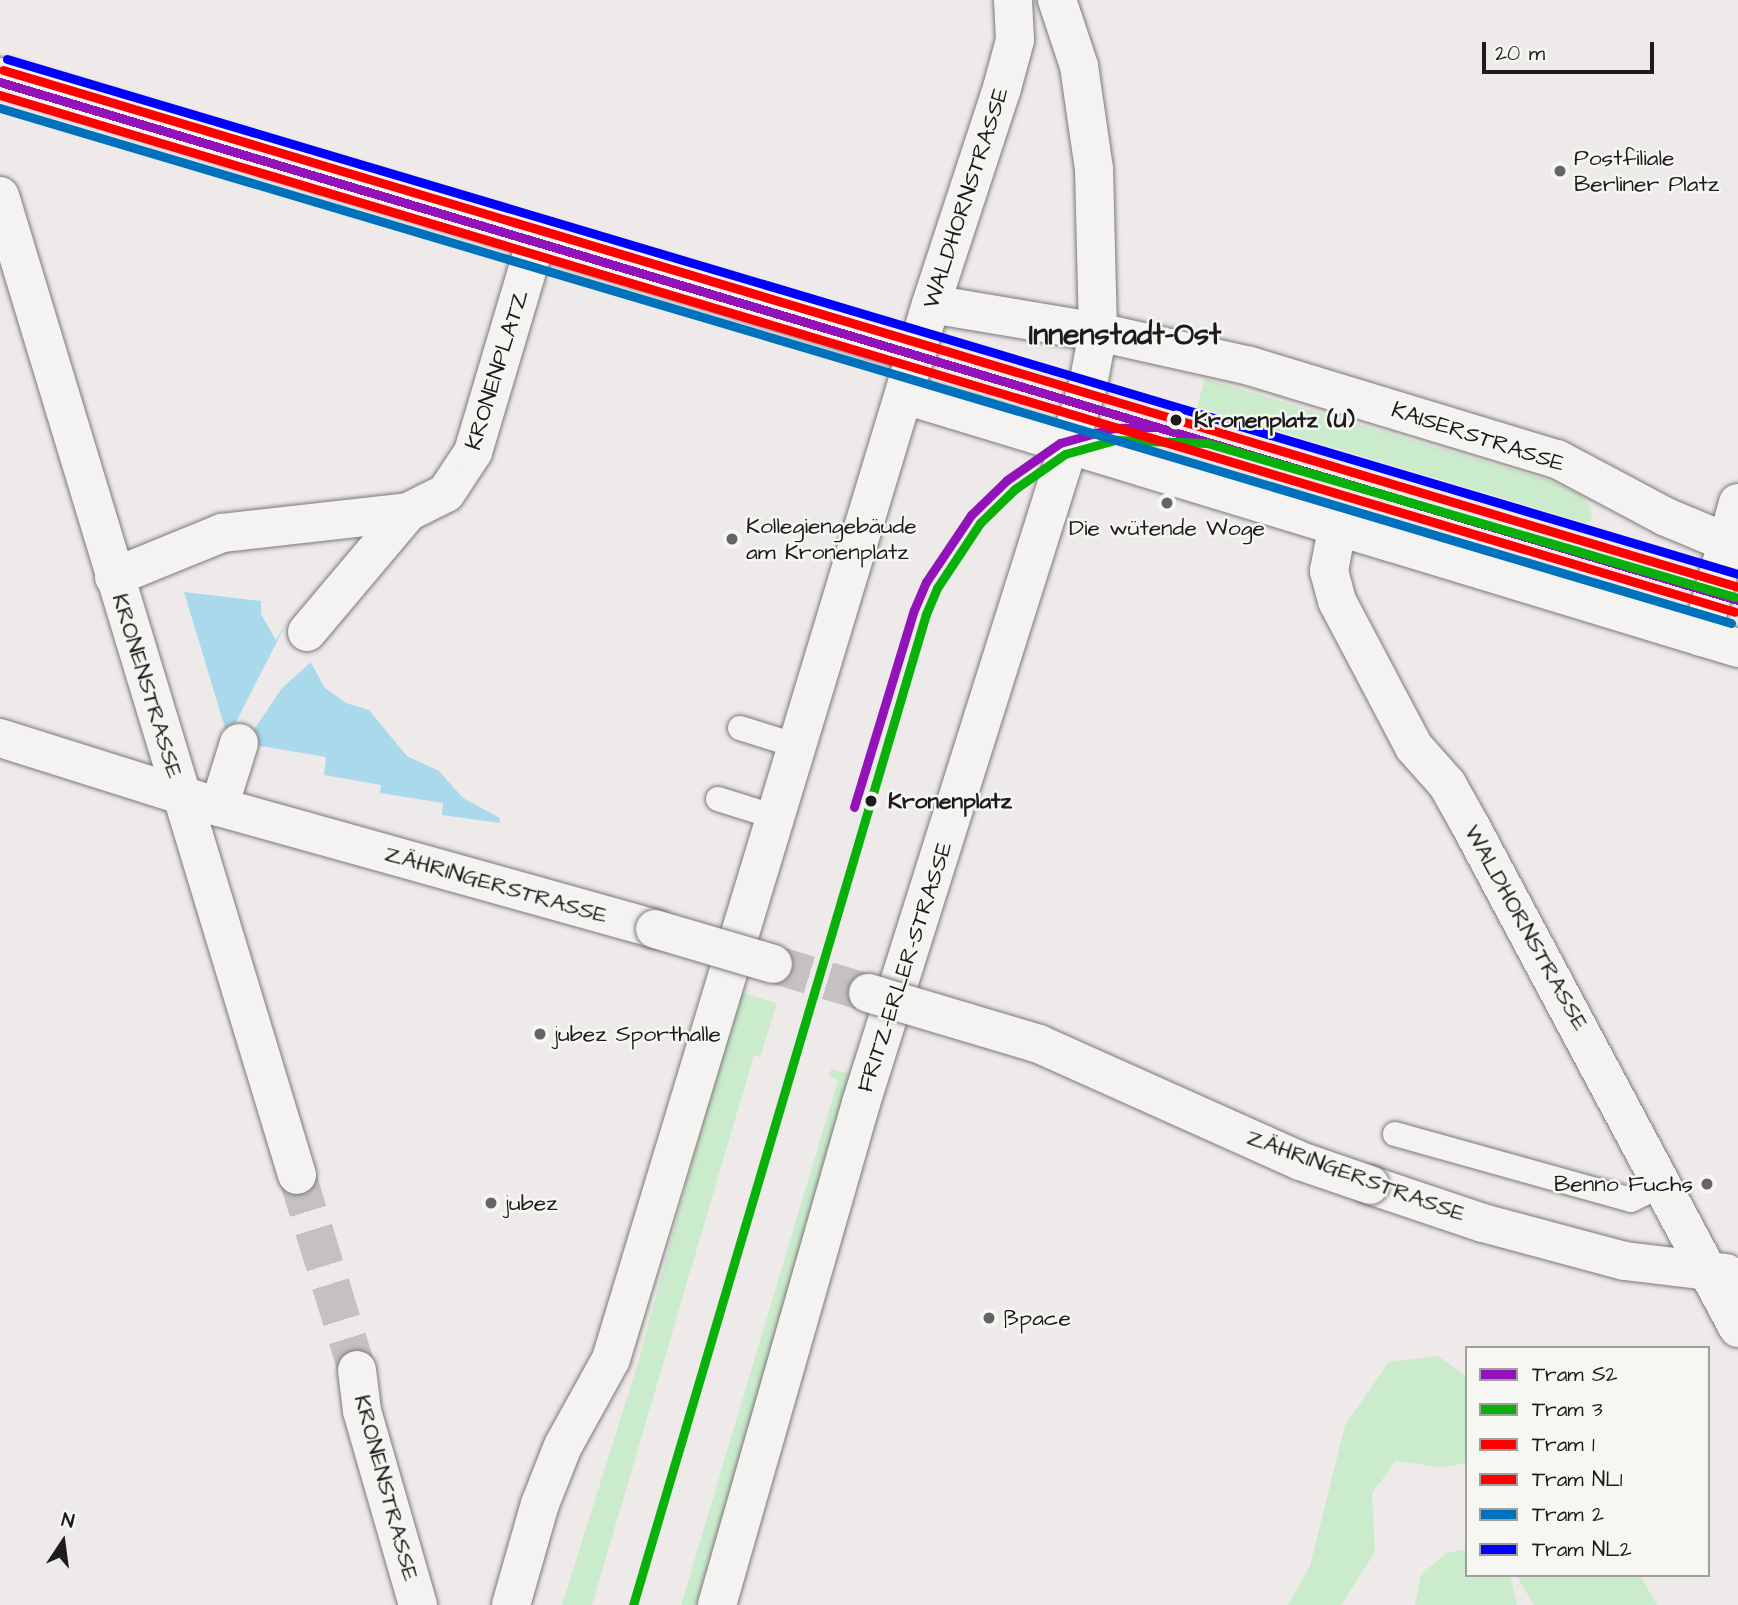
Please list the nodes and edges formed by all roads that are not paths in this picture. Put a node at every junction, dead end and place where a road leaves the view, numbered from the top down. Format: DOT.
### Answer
graph roads {
  1 [pos="1013,0"];
  2 [pos="1057,0"];
  3 [pos="0,77"];
  4 [pos="0,195"];
  5 [pos="536,240"];
  6 [pos="931,304"];
  7 [pos="1098,332"];
  8 [pos="917,353"];
  9 [pos="905,395"];
  10 [pos="1070,447"];
  11 [pos="1738,503"];
  12 [pos="408,512"];
  13 [pos="1337,529"];
  14 [pos="1732,545"];
  15 [pos="114,577"];
  16 [pos="307,632"];
  17 [pos="1701,637"];
  18 [pos="1738,648"];
  19 [pos="740,728"];
  20 [pos="0,738"];
  21 [pos="239,743"];
  22 [pos="797,746"];
  23 [pos="179,794"];
  24 [pos="718,799"];
  25 [pos="219,807"];
  26 [pos="775,817"];
  27 [pos="773,964"];
  28 [pos="881,997"];
  29 [pos="1041,1046"];
  30 [pos="1395,1134"];
  31 [pos="297,1175"];
  32 [pos="1664,1184"];
  33 [pos="1723,1272"];
  34 [pos="1738,1328"];
  35 [pos="357,1370"];
  36 [pos="418,1605"];
  37 [pos="510,1605"];
  38 [pos="718,1605"];
  1 -- 6 [label="street, WALDHORNSTRASSE"];
  2 -- 7 [label="street"];
  3 -- 5 [label="street"];
  4 -- 15 [label="street, KRONENSTRASSE"];
  5 -- 8 [label="street"];
  5 -- 12 [label="street, KRONENPLATZ"];
  6 -- 7 [label="street, KAISERSTRASSE"];
  6 -- 8 [label="street, WALDHORNSTRASSE"];
  7 -- 10 [label="street, FRITZ-ERLER-STRASSE"];
  7 -- 14 [label="street, KAISERSTRASSE"];
  8 -- 9 [label="street, WALDHORNSTRASSE"];
  9 -- 10 [label="street"];
  9 -- 22 [label="street"];
  10 -- 13 [label="street"];
  10 -- 28 [label="street, FRITZ-ERLER-STRASSE"];
  11 -- 14 [label="street"];
  12 -- 15 [label="street, KRONENPLATZ"];
  12 -- 16 [label="street, KRONENPLATZ"];
  13 -- 17 [label="street"];
  13 -- 32 [label="street, WALDHORNSTRASSE"];
  14 -- 17 [label="street"];
  15 -- 23 [label="street, KRONENSTRASSE"];
  17 -- 18 [label="street"];
  19 -- 22 [label="lane"];
  20 -- 23 [label="street, ZÄHRINGERSTRASSE"];
  21 -- 25 [label="street"];
  22 -- 26 [label="street"];
  23 -- 25 [label="street, ZÄHRINGERSTRASSE"];
  23 -- 31 [label="street, KRONENSTRASSE"];
  24 -- 26 [label="lane"];
  25 -- 27 [label="street, ZÄHRINGERSTRASSE, bridge"];
  26 -- 37 [label="street"];
  28 -- 29 [label="lane"];
  28 -- 33 [label="street, ZÄHRINGERSTRASSE, bridge"];
  28 -- 38 [label="street, FRITZ-ERLER-STRASSE"];
  30 -- 32 [label="lane"];
  32 -- 33 [label="street, WALDHORNSTRASSE"];
  33 -- 34 [label="street, WALDHORNSTRASSE"];
  35 -- 36 [label="street, KRONENSTRASSE"];
}
